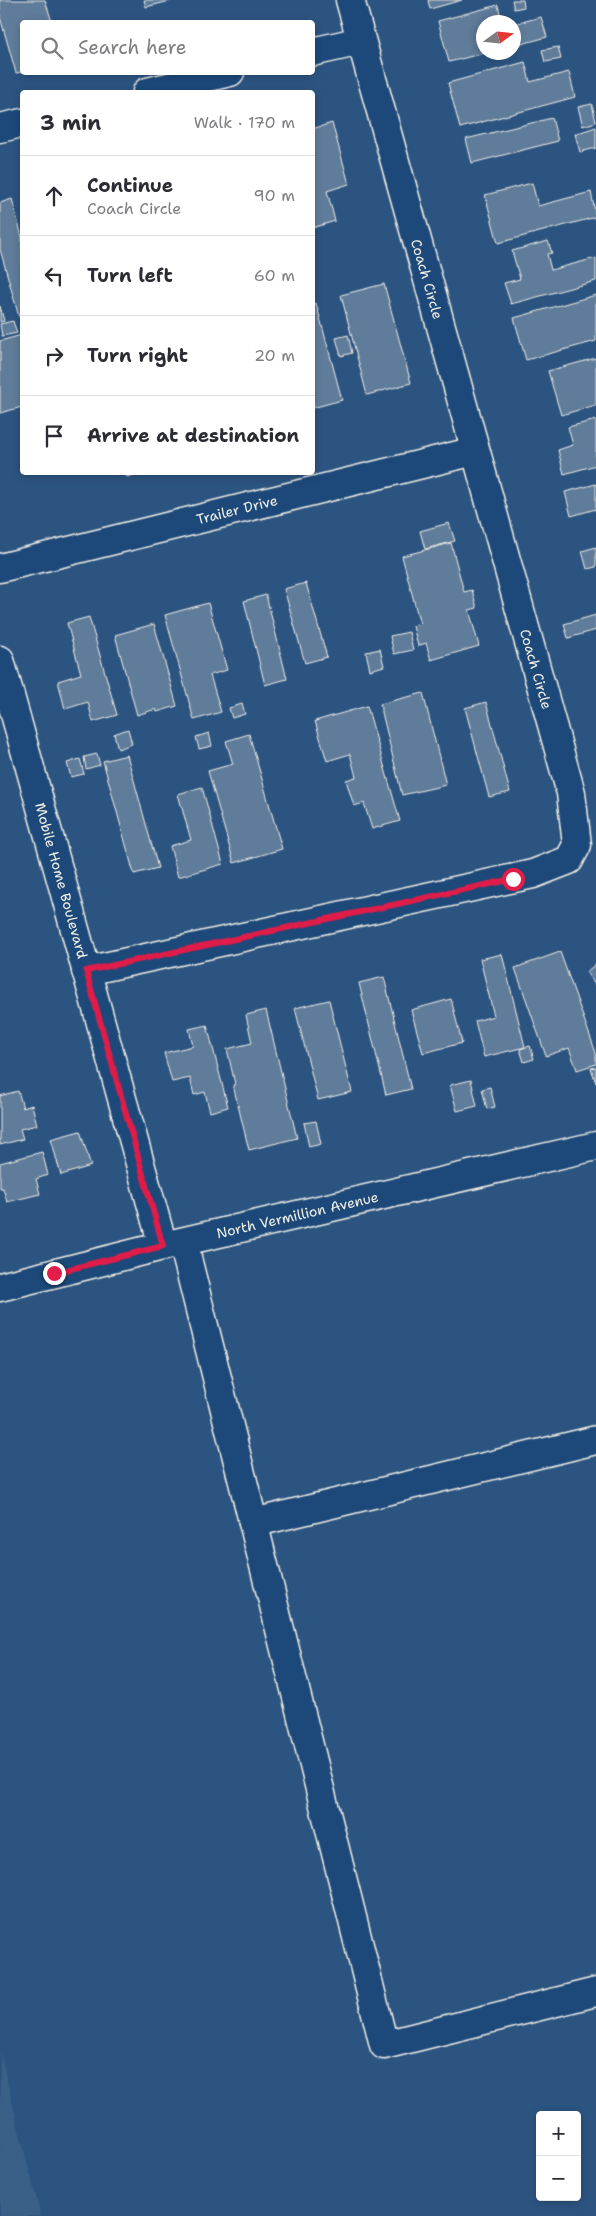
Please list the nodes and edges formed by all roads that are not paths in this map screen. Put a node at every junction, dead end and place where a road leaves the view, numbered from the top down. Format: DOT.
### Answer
graph roads {
  1 [pos="350,0"];
  2 [pos="361,41"];
  3 [pos="315,51"];
  4 [pos="218,75"];
  5 [pos="156,90"];
  6 [pos="20,123"];
  7 [pos="0,128"];
  8 [pos="475,451"];
  9 [pos="0,568"];
  10 [pos="0,660"];
  11 [pos="86,971"];
  12 [pos="596,1146"];
  13 [pos="173,1244"];
  14 [pos="0,1287"];
  15 [pos="596,1440"];
  16 [pos="253,1522"];
  17 [pos="596,1992"];
  1 -- 2 [label="street, Coach Circle"];
  2 -- 3 [label="street"];
  2 -- 8 [label="street, Coach Circle"];
  4 -- 5 [label="street"];
  6 -- 7 [label="street"];
  8 -- 9 [label="street, Trailer Drive"];
  8 -- 11 [label="street, Coach Circle"];
  10 -- 11 [label="street, Mobile Home Boulevard"];
  11 -- 13 [label="street, Mobile Home Boulevard"];
  12 -- 13 [label="street, North Vermillion Avenue"];
  13 -- 14 [label="street, North Vermillion Avenue"];
  13 -- 16 [label="street, Mobile Home Boulevard"];
  15 -- 16 [label="street"];
  16 -- 17 [label="street, Mobile Home Boulevard"];
}
